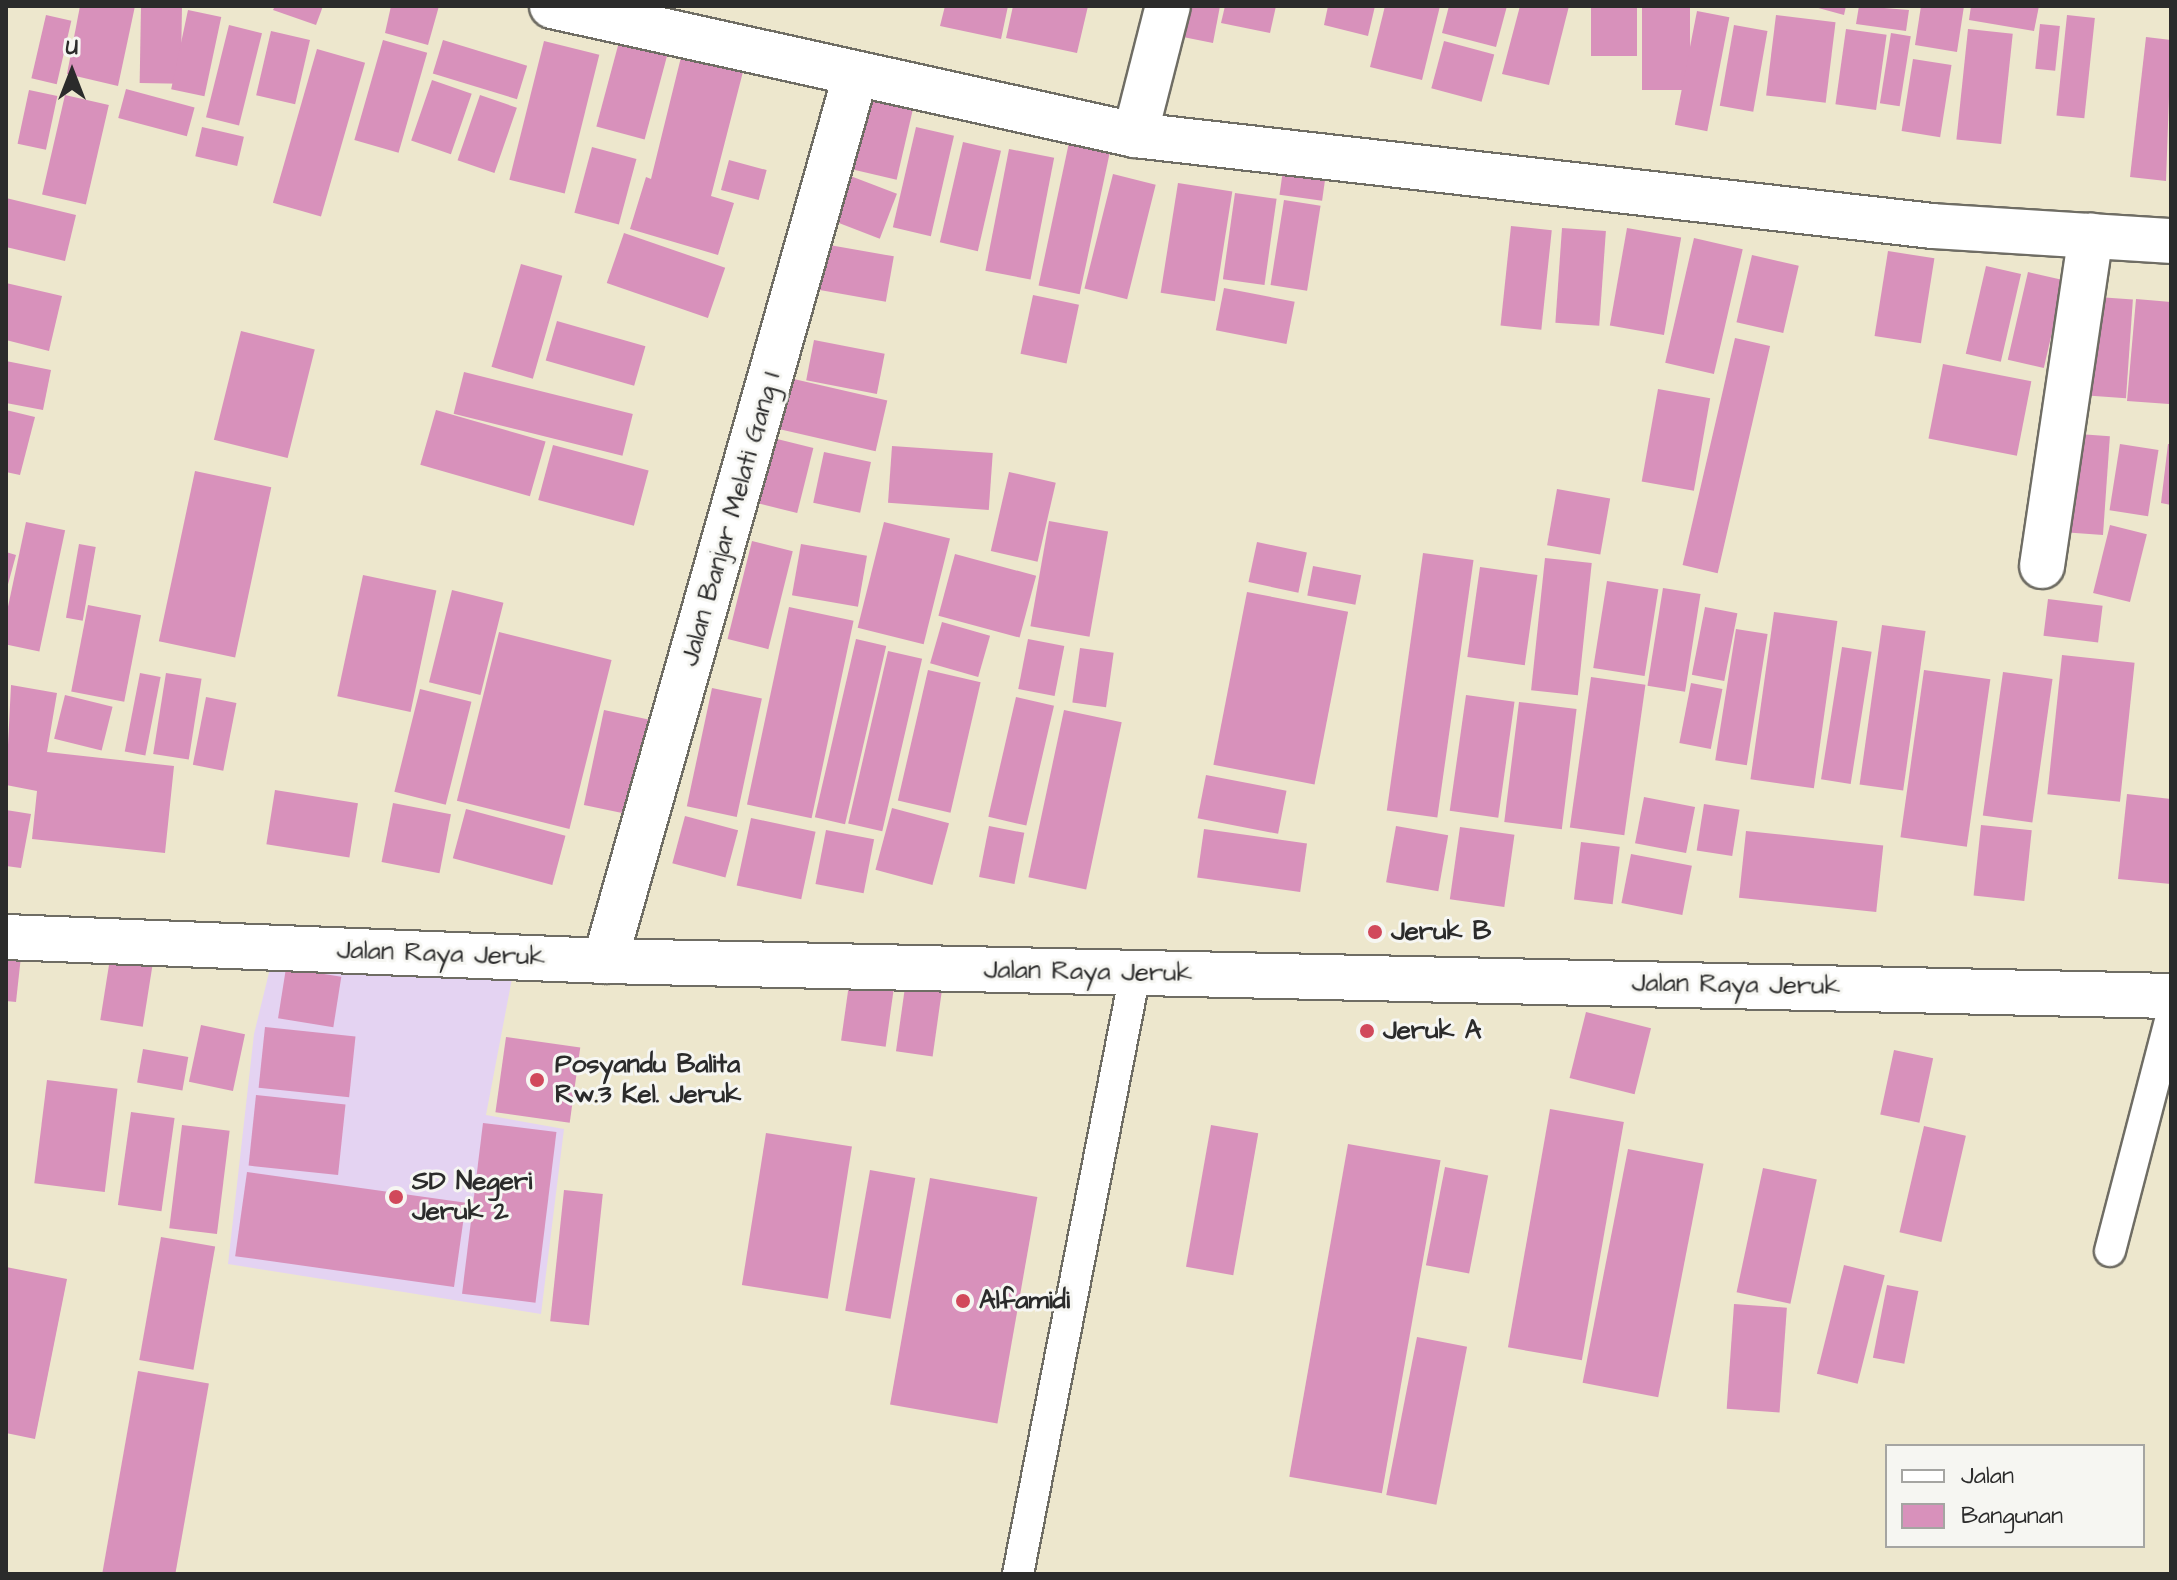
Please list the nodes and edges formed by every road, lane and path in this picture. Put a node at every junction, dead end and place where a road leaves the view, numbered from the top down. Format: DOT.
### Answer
graph roads {
  1 [pos="552,6"];
  2 [pos="1168,6"];
  3 [pos="855,77"];
  4 [pos="1135,135"];
  5 [pos="2091,236"];
  6 [pos="2171,241"];
  7 [pos="2042,566"];
  8 [pos="6,937"];
  9 [pos="605,961"];
  10 [pos="1135,974"];
  11 [pos="2171,996"];
  12 [pos="2171,1016"];
  13 [pos="2110,1251"];
  14 [pos="1018,1574"];
  1 -- 3 [label="street"];
  2 -- 4 [label="street"];
  3 -- 4 [label="street"];
  3 -- 9 [label="street, Jalan Banjar Melati Gang I"];
  4 -- 5 [label="street"];
  5 -- 6 [label="street"];
  5 -- 7 [label="street"];
  8 -- 9 [label="street, Jalan Raya Jeruk"];
  9 -- 10 [label="street, Jalan Raya Jeruk"];
  10 -- 11 [label="street, Jalan Raya Jeruk"];
  10 -- 14 [label="lane"];
  12 -- 13 [label="lane"];
}
